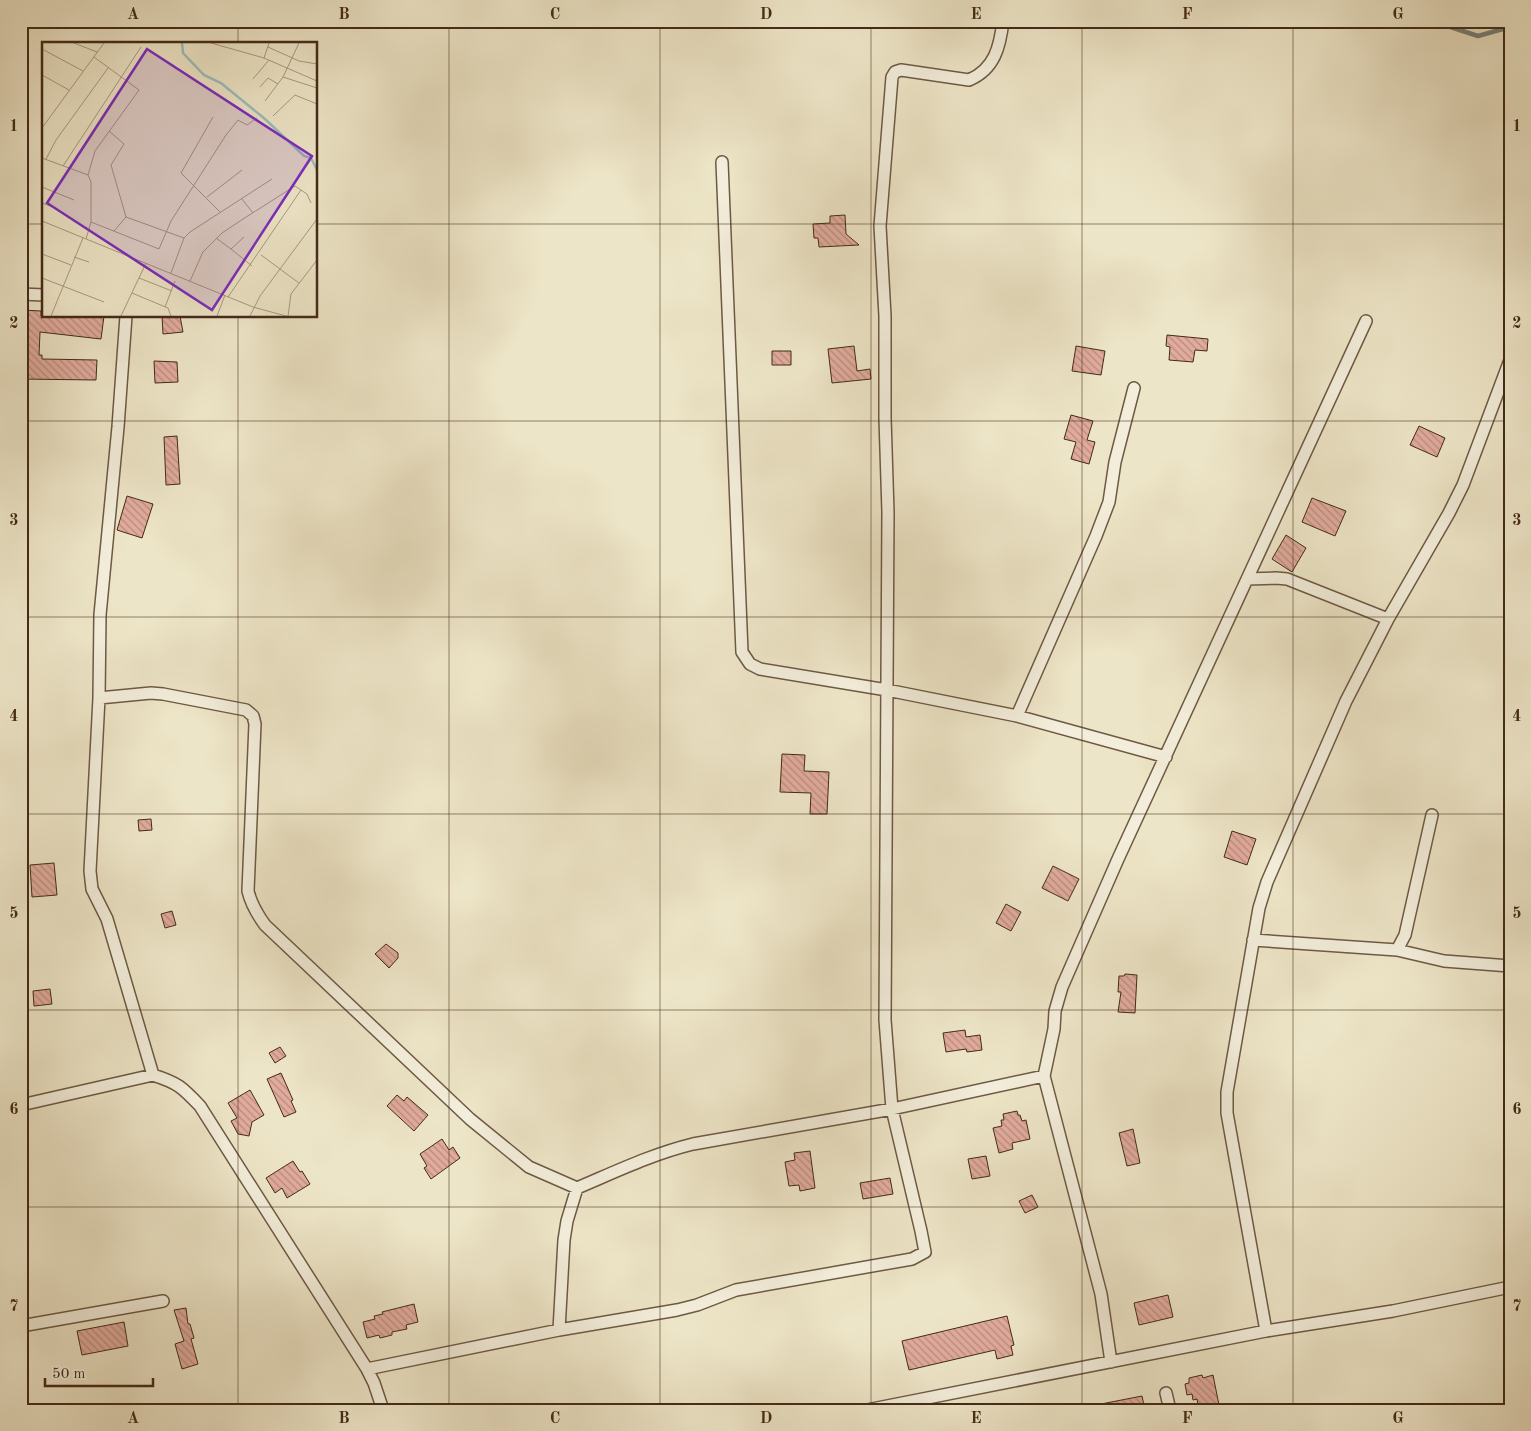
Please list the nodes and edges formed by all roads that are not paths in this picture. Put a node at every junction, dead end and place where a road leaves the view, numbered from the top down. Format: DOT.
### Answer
graph roads {
  1 [pos="1003,21"];
  2 [pos="722,162"];
  3 [pos="21,294"];
  4 [pos="42,295"];
  5 [pos="126,318"];
  6 [pos="1366,321"];
  7 [pos="1510,360"];
  8 [pos="1134,388"];
  9 [pos="1247,579"];
  10 [pos="1388,619"];
  11 [pos="887,690"];
  12 [pos="99,698"];
  13 [pos="1017,716"];
  14 [pos="1166,757"];
  15 [pos="1432,815"];
  16 [pos="1253,940"];
  17 [pos="1397,950"];
  18 [pos="1510,966"];
  19 [pos="153,1075"];
  20 [pos="1044,1076"];
  21 [pos="21,1105"];
  22 [pos="892,1109"];
  23 [pos="577,1188"];
  24 [pos="1510,1286"];
  25 [pos="164,1301"];
  26 [pos="21,1326"];
  27 [pos="559,1330"];
  28 [pos="1266,1331"];
  29 [pos="1110,1362"];
  30 [pos="367,1369"];
  31 [pos="1166,1393"];
  32 [pos="900,1406"];
  33 [pos="383,1410"];
  34 [pos="867,1410"];
  35 [pos="1170,1410"];
  1 -- 11 [label="street"];
  2 -- 11 [label="street"];
  3 -- 4 [label="street"];
  5 -- 12 [label="street"];
  6 -- 9 [label="street"];
  7 -- 10 [label="street"];
  8 -- 13 [label="street"];
  9 -- 10 [label="street"];
  9 -- 14 [label="street"];
  10 -- 16 [label="street"];
  11 -- 13 [label="street"];
  11 -- 22 [label="street"];
  12 -- 19 [label="street"];
  12 -- 23 [label="street"];
  13 -- 14 [label="street"];
  14 -- 20 [label="street"];
  15 -- 17 [label="street"];
  16 -- 17 [label="street"];
  16 -- 28 [label="street"];
  17 -- 18 [label="street"];
  19 -- 21 [label="street"];
  19 -- 30 [label="street"];
  20 -- 22 [label="street"];
  20 -- 29 [label="street"];
  22 -- 23 [label="street"];
  22 -- 27 [label="street"];
  23 -- 27 [label="street"];
  24 -- 28 [label="street"];
  25 -- 26 [label="street"];
  27 -- 30 [label="street"];
  28 -- 29 [label="street"];
  29 -- 32 [label="street"];
  30 -- 33 [label="street"];
  31 -- 35 [label="street"];
  32 -- 34 [label="street"];
}
